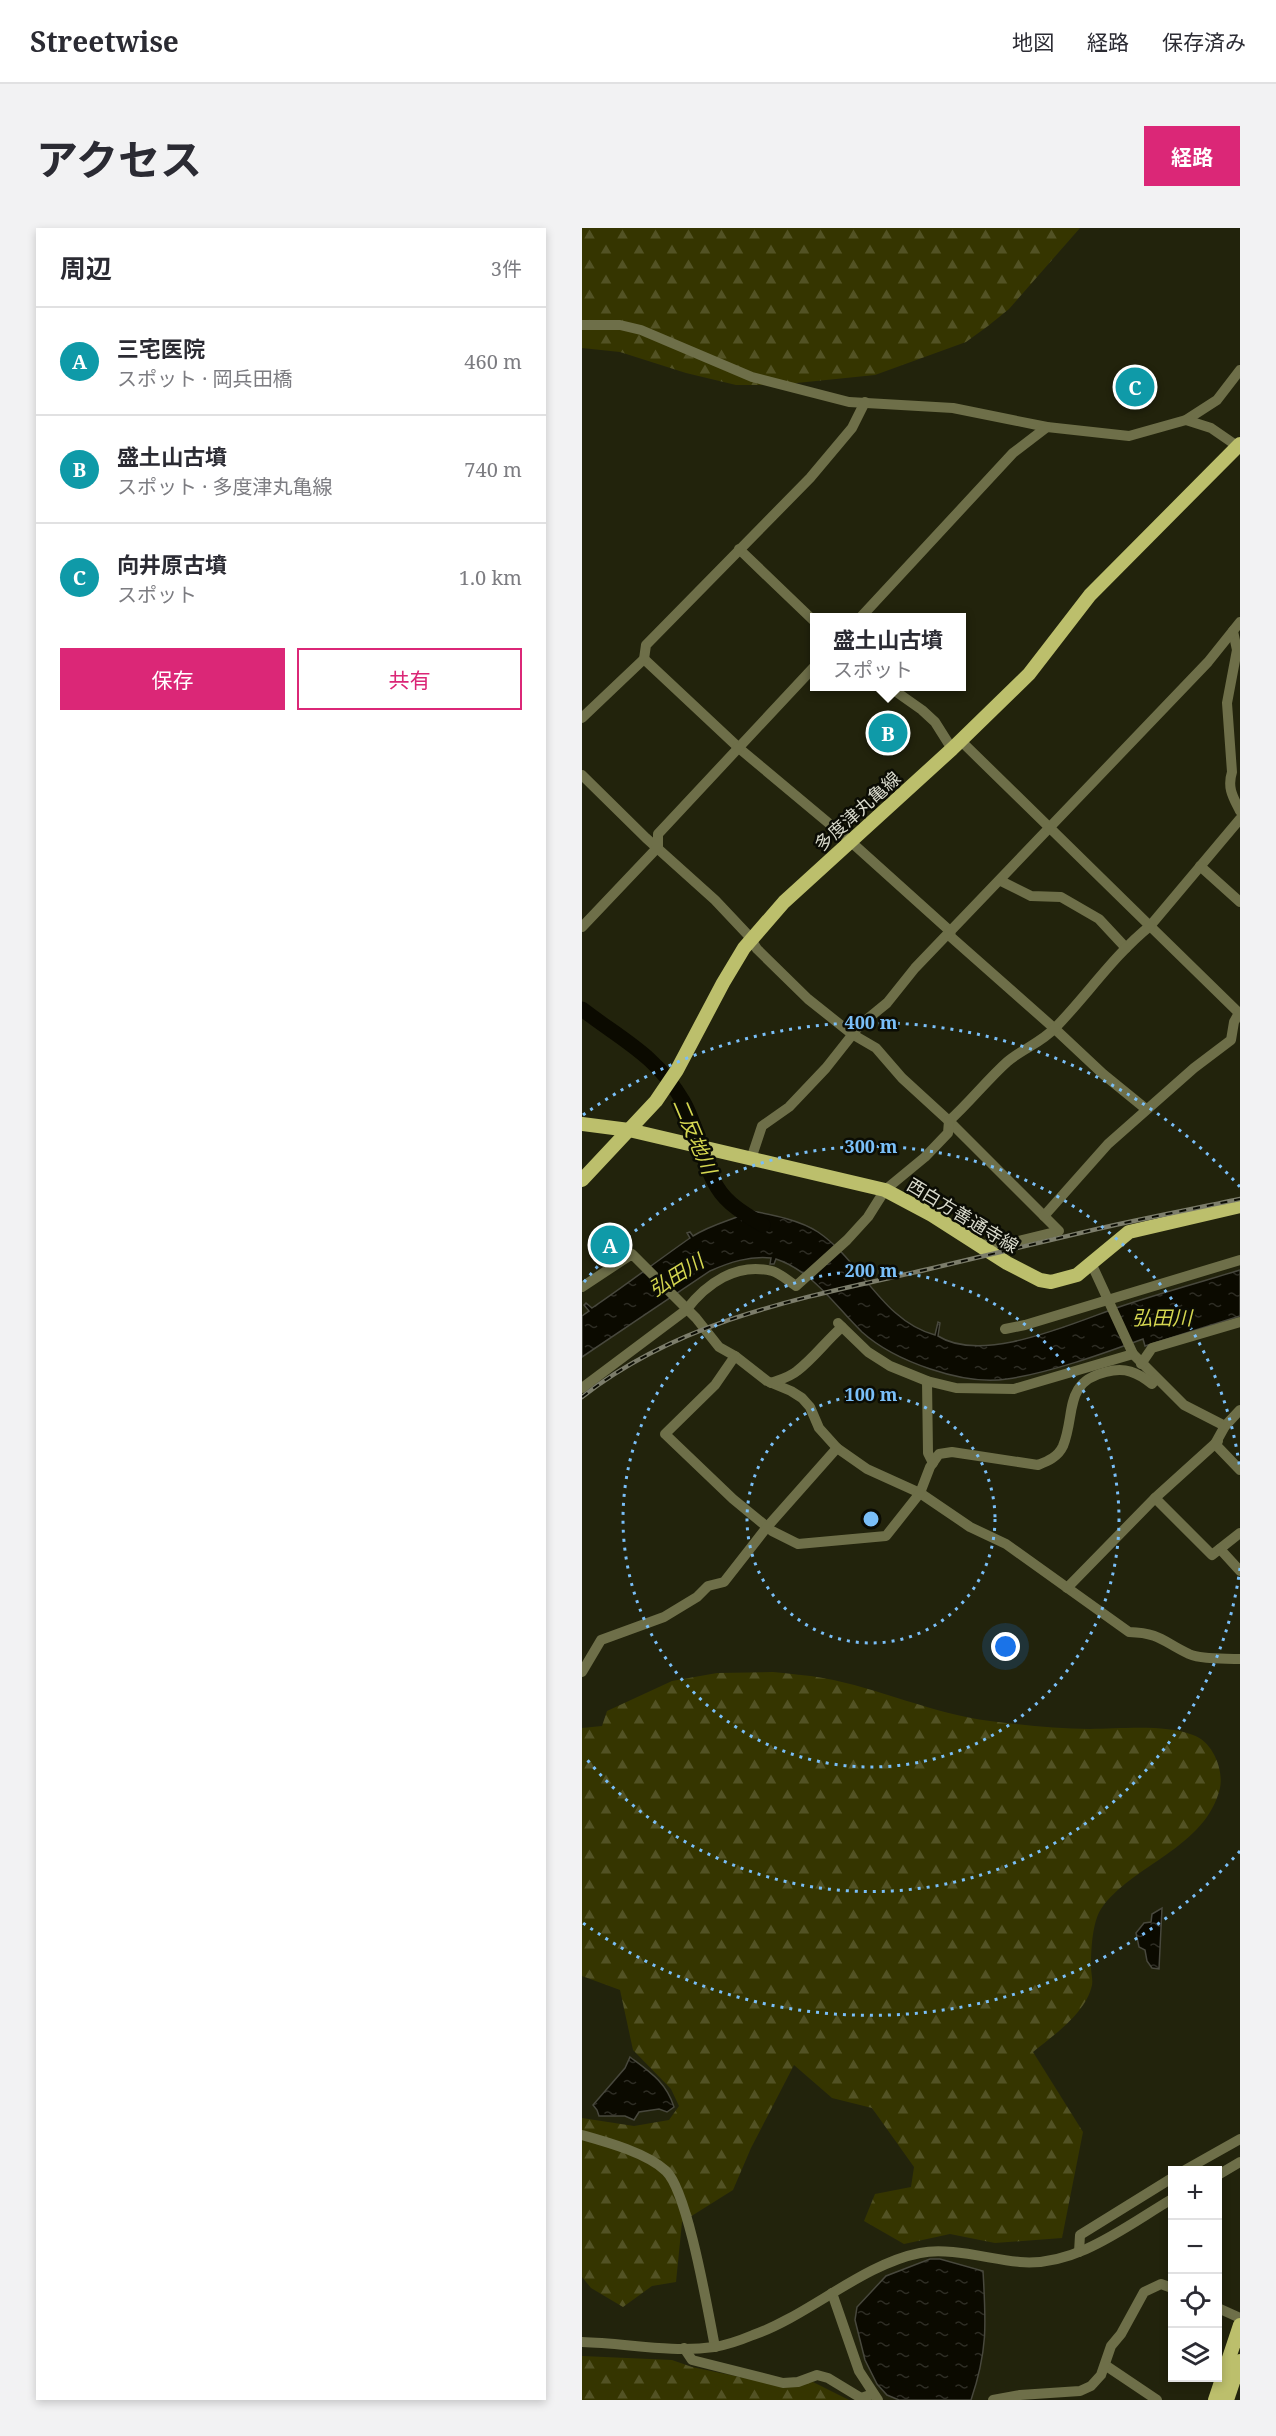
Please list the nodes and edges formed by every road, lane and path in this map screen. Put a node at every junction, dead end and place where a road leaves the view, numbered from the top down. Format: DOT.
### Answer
graph roads {
  1 [pos="582,325"];
  2 [pos="1240,370"];
  3 [pos="865,402"];
  4 [pos="1186,420"];
  5 [pos="1047,427"];
  6 [pos="1239,446"];
  7 [pos="739,549"];
  8 [pos="865,613"];
  9 [pos="810,617"];
  10 [pos="1240,622"];
  11 [pos="1233,631"];
  12 [pos="644,659"];
  13 [pos="810,671"];
  14 [pos="894,691"];
  15 [pos="582,718"];
  16 [pos="956,745"];
  17 [pos="740,748"];
  18 [pos="582,775"];
  19 [pos="1240,811"];
  20 [pos="1240,819"];
  21 [pos="1047,828"];
  22 [pos="850,841"];
  23 [pos="658,847"];
  24 [pos="1200,866"];
  25 [pos="1001,881"];
  26 [pos="1240,902"];
  27 [pos="1150,926"];
  28 [pos="582,927"];
  29 [pos="950,931"];
  30 [pos="751,940"];
  31 [pos="1126,948"];
  32 [pos="1239,1014"];
  33 [pos="1055,1029"];
  34 [pos="853,1035"];
  35 [pos="1146,1109"];
  36 [pos="949,1120"];
  37 [pos="582,1124"];
  38 [pos="629,1130"];
  39 [pos="751,1159"];
  40 [pos="582,1180"];
  41 [pos="885,1190"];
  42 [pos="1240,1206"];
  43 [pos="1044,1216"];
  44 [pos="980,1245"];
  45 [pos="1240,1260"];
  46 [pos="1092,1265"];
  47 [pos="582,1287"];
  48 [pos="1109,1301"];
  49 [pos="686,1310"];
  50 [pos="1240,1322"];
  51 [pos="1005,1329"];
  52 [pos="1133,1354"];
  53 [pos="735,1356"];
  54 [pos="1141,1364"];
  55 [pos="1156,1379"];
  56 [pos="927,1382"];
  57 [pos="771,1383"];
  58 [pos="582,1388"];
  59 [pos="1240,1410"];
  60 [pos="1225,1426"];
  61 [pos="1218,1441"];
  62 [pos="837,1448"];
  63 [pos="933,1463"];
  64 [pos="1240,1470"];
  65 [pos="920,1492"];
  66 [pos="1155,1498"];
  67 [pos="767,1527"];
  68 [pos="1240,1533"];
  69 [pos="1220,1549"];
  70 [pos="1240,1571"];
  71 [pos="1066,1588"];
  72 [pos="1240,1659"];
  73 [pos="582,1672"];
  74 [pos="582,2135"];
  75 [pos="1240,2139"];
  76 [pos="1240,2162"];
  77 [pos="1192,2166"];
  78 [pos="1222,2173"];
  79 [pos="1168,2181"];
  80 [pos="1168,2202"];
  81 [pos="1079,2252"];
  82 [pos="1168,2286"];
  83 [pos="832,2294"];
  84 [pos="1222,2310"];
  85 [pos="1240,2318"];
  86 [pos="1240,2325"];
  87 [pos="582,2342"];
  88 [pos="715,2347"];
  89 [pos="684,2348"];
  90 [pos="1240,2361"];
  91 [pos="1105,2365"];
  92 [pos="875,2397"];
  93 [pos="993,2400"];
  94 [pos="1157,2400"];
  95 [pos="1215,2400"];
  96 [pos="1227,2400"];
  1 -- 3 [label="street"];
  2 -- 4 [label="street"];
  3 -- 5 [label="street"];
  3 -- 7 [label="street"];
  4 -- 5 [label="street"];
  4 -- 6 [label="street"];
  5 -- 8 [label="street"];
  6 -- 16 [label="main road, 多度津丸亀線"];
  7 -- 9 [label="street"];
  7 -- 12 [label="street"];
  10 -- 11 [label="street"];
  11 -- 19 [label="street"];
  11 -- 21 [label="street"];
  12 -- 15 [label="street"];
  12 -- 17 [label="street"];
  13 -- 17 [label="street"];
  14 -- 16 [label="street"];
  16 -- 21 [label="street"];
  16 -- 22 [label="main road, 多度津丸亀線"];
  17 -- 22 [label="street"];
  17 -- 23 [label="street"];
  18 -- 23 [label="street"];
  20 -- 24 [label="street"];
  21 -- 25 [label="street"];
  21 -- 27 [label="street"];
  22 -- 29 [label="street"];
  22 -- 30 [label="main road, 多度津丸亀線"];
  23 -- 28 [label="street"];
  23 -- 30 [label="street"];
  24 -- 26 [label="street"];
  24 -- 27 [label="street"];
  25 -- 29 [label="street"];
  25 -- 31 [label="street"];
  27 -- 31 [label="street"];
  27 -- 32 [label="street"];
  29 -- 33 [label="street"];
  29 -- 34 [label="street"];
  30 -- 34 [label="street"];
  30 -- 38 [label="main road, 多度津丸亀線"];
  31 -- 33 [label="street"];
  32 -- 35 [label="street"];
  33 -- 35 [label="street"];
  33 -- 36 [label="street"];
  34 -- 36 [label="street"];
  34 -- 39 [label="street"];
  35 -- 43 [label="street"];
  36 -- 41 [label="street"];
  36 -- 43 [label="street"];
  37 -- 38 [label="main road, 西白方善通寺線"];
  38 -- 39 [label="main road, 西白方善通寺線"];
  38 -- 40 [label="main road, 多度津丸亀線"];
  39 -- 41 [label="main road, 西白方善通寺線"];
  41 -- 44 [label="main road, 西白方善通寺線"];
  41 -- 49 [label="street"];
  42 -- 46 [label="main road, 西白方善通寺線"];
  43 -- 44 [label="street"];
  44 -- 46 [label="main road, 西白方善通寺線"];
  45 -- 48 [label="street"];
  46 -- 48 [label="street"];
  47 -- 49 [label="street"];
  48 -- 51 [label="street"];
  48 -- 52 [label="street"];
  49 -- 53 [label="street"];
  49 -- 58 [label="street"];
  50 -- 54 [label="street"];
  52 -- 54 [label="street"];
  52 -- 56 [label="street"];
  53 -- 57 [label="street"];
  53 -- 67 [label="street"];
  54 -- 55 [label="street"];
  55 -- 60 [label="street"];
  55 -- 63 [label="street"];
  56 -- 57 [label="street"];
  56 -- 63 [label="street"];
  57 -- 62 [label="street"];
  59 -- 60 [label="street"];
  60 -- 61 [label="street"];
  61 -- 64 [label="street"];
  61 -- 66 [label="street"];
  62 -- 65 [label="street"];
  62 -- 67 [label="street"];
  63 -- 65 [label="street"];
  65 -- 67 [label="street"];
  65 -- 71 [label="street"];
  66 -- 69 [label="street"];
  66 -- 71 [label="street"];
  67 -- 73 [label="street"];
  68 -- 69 [label="street"];
  69 -- 70 [label="street"];
  71 -- 72 [label="street"];
  74 -- 88 [label="street"];
  75 -- 77 [label="street"];
  76 -- 78 [label="street"];
  79 -- 81 [label="street"];
  80 -- 81 [label="street"];
  81 -- 83 [label="street"];
  82 -- 91 [label="street"];
  83 -- 88 [label="street"];
  83 -- 92 [label="street"];
  84 -- 85 [label="street"];
  86 -- 95 [label="main road"];
  87 -- 89 [label="street"];
  88 -- 89 [label="street"];
  89 -- 92 [label="street"];
  90 -- 96 [label="main road"];
  91 -- 93 [label="street"];
  91 -- 94 [label="street"];
}
